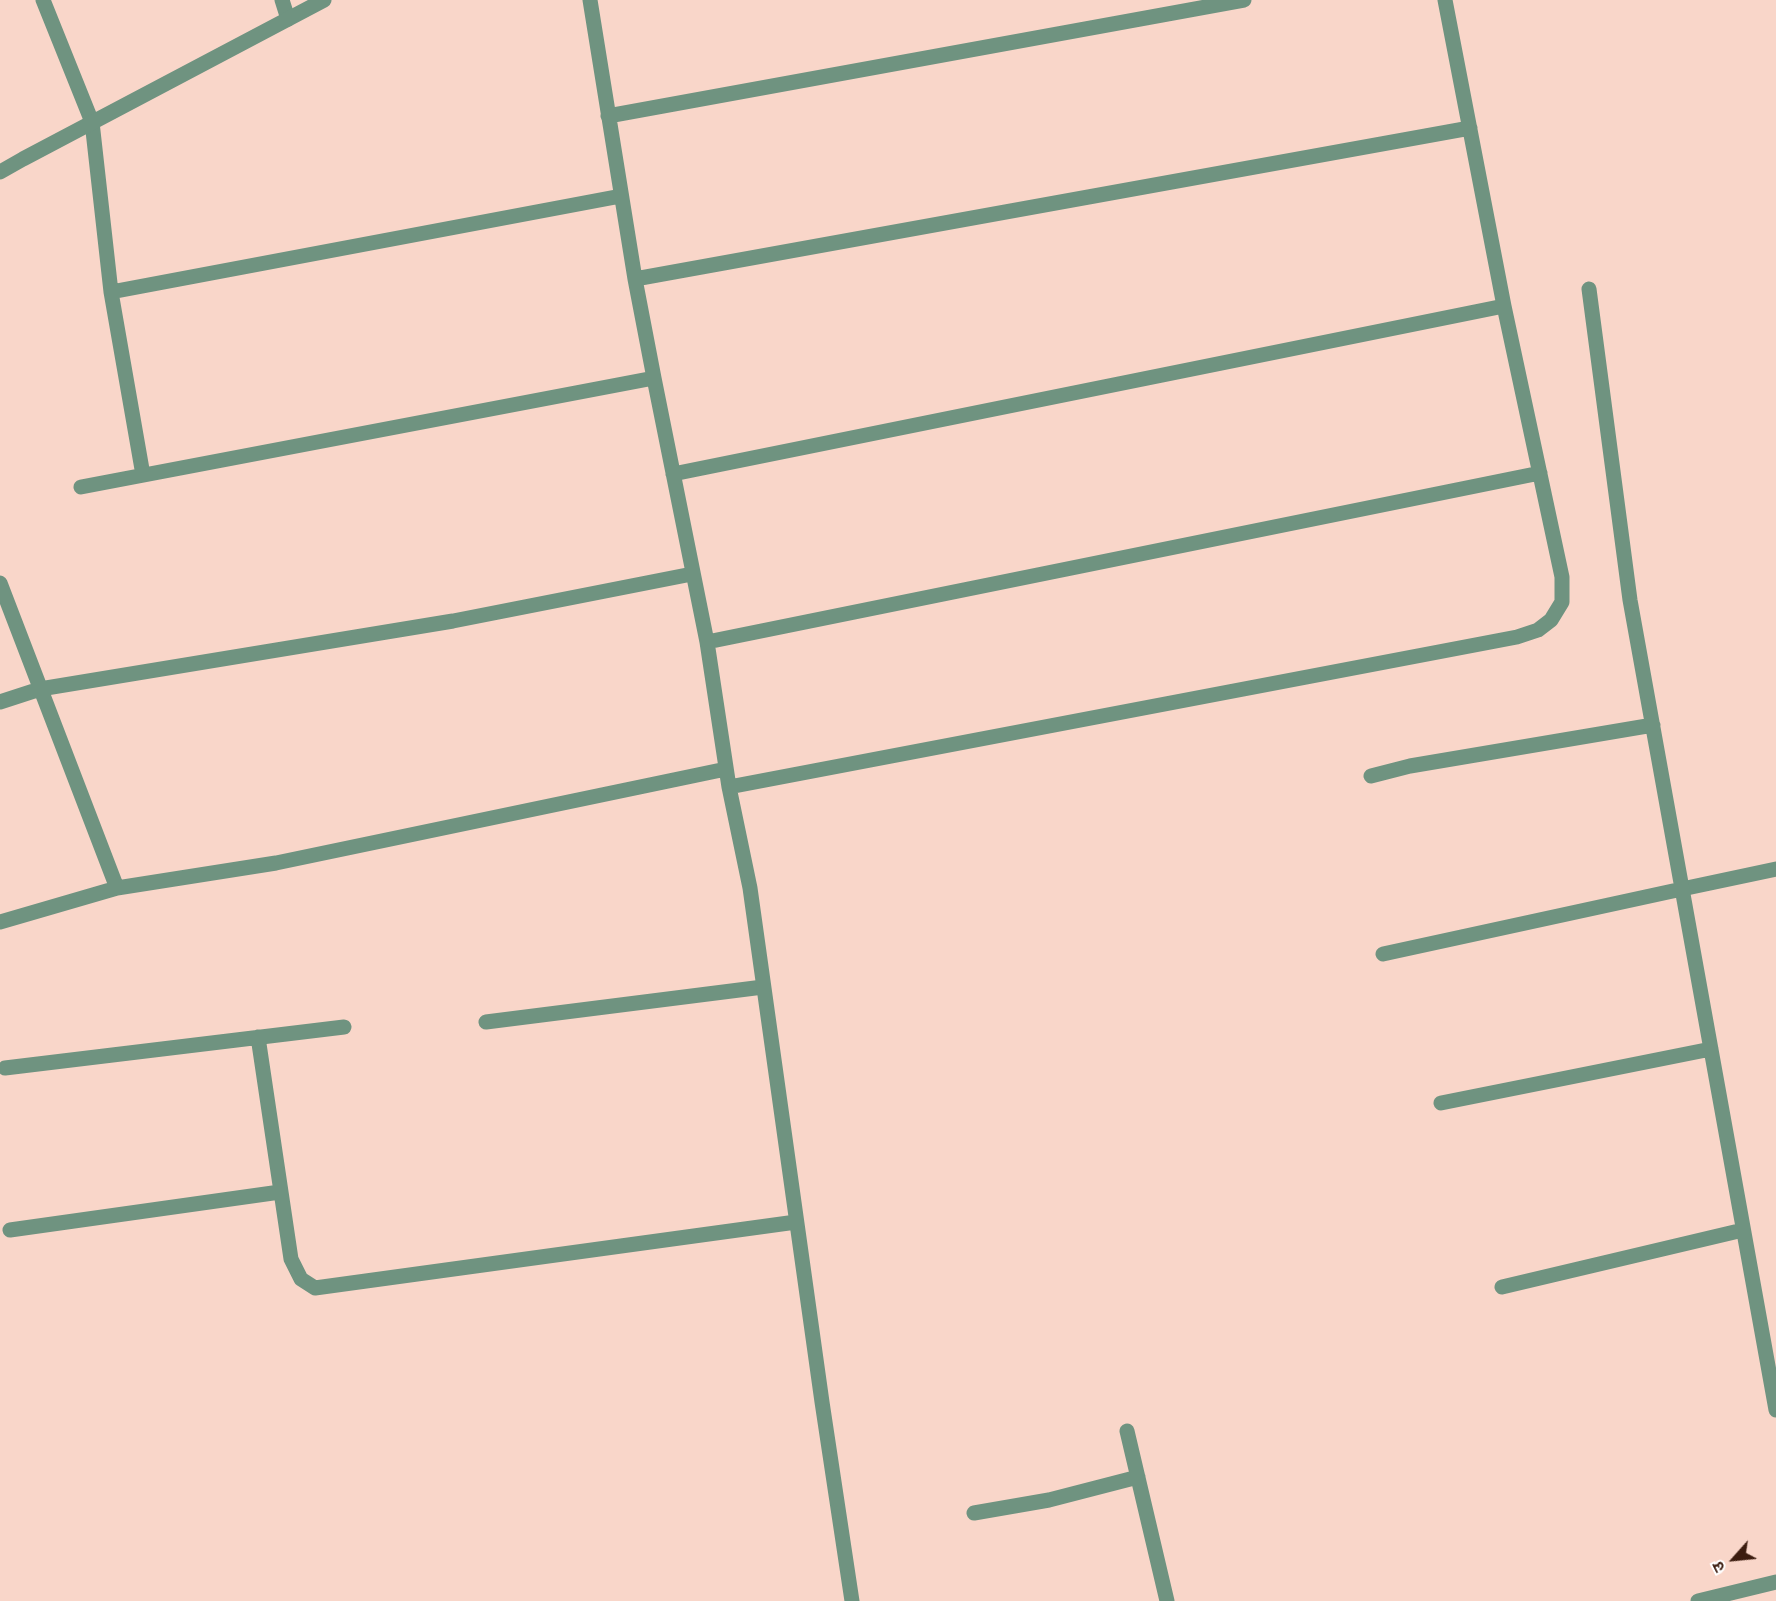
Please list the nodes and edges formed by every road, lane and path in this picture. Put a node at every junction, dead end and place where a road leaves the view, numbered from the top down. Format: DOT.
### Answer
graph roads {
  1 [pos="43,0"];
  2 [pos="282,0"];
  3 [pos="324,0"];
  4 [pos="590,0"];
  5 [pos="1244,0"];
  6 [pos="1445,0"];
  7 [pos="1200,4"];
  8 [pos="288,19"];
  9 [pos="608,116"];
  10 [pos="92,122"];
  11 [pos="1470,129"];
  12 [pos="0,172"];
  13 [pos="621,196"];
  14 [pos="635,279"];
  15 [pos="1589,289"];
  16 [pos="111,292"];
  17 [pos="1504,306"];
  18 [pos="654,378"];
  19 [pos="1540,473"];
  20 [pos="673,474"];
  21 [pos="143,475"];
  22 [pos="81,487"];
  23 [pos="692,574"];
  24 [pos="0,583"];
  25 [pos="707,642"];
  26 [pos="40,689"];
  27 [pos="0,702"];
  28 [pos="1653,725"];
  29 [pos="726,769"];
  30 [pos="1371,776"];
  31 [pos="729,787"];
  32 [pos="1776,869"];
  33 [pos="117,888"];
  34 [pos="1682,889"];
  35 [pos="0,922"];
  36 [pos="1383,954"];
  37 [pos="763,987"];
  38 [pos="486,1022"];
  39 [pos="344,1027"];
  40 [pos="258,1037"];
  41 [pos="1711,1049"];
  42 [pos="5,1068"];
  43 [pos="1441,1103"];
  44 [pos="280,1192"];
  45 [pos="796,1222"];
  46 [pos="10,1230"];
  47 [pos="1743,1230"];
  48 [pos="1502,1287"];
  49 [pos="1776,1410"];
  50 [pos="1127,1431"];
  51 [pos="1138,1477"];
  52 [pos="974,1513"];
  53 [pos="1776,1582"];
  54 [pos="852,1601"];
  55 [pos="1167,1601"];
  56 [pos="1698,1601"];
  1 -- 10 [label="street"];
  2 -- 8 [label="street"];
  3 -- 8 [label="street"];
  4 -- 9 [label="street"];
  5 -- 7 [label="street"];
  6 -- 11 [label="street"];
  7 -- 9 [label="street"];
  8 -- 10 [label="street"];
  9 -- 13 [label="street"];
  10 -- 12 [label="street"];
  10 -- 16 [label="street"];
  11 -- 14 [label="street"];
  11 -- 17 [label="street"];
  13 -- 14 [label="street"];
  13 -- 16 [label="street"];
  14 -- 18 [label="street"];
  15 -- 28 [label="street"];
  16 -- 21 [label="street"];
  17 -- 19 [label="street"];
  17 -- 20 [label="street"];
  18 -- 20 [label="street"];
  18 -- 21 [label="street"];
  19 -- 25 [label="street"];
  19 -- 31 [label="street"];
  20 -- 23 [label="street"];
  21 -- 22 [label="street"];
  23 -- 25 [label="street"];
  23 -- 26 [label="street"];
  24 -- 26 [label="street"];
  25 -- 29 [label="street"];
  26 -- 27 [label="street"];
  26 -- 33 [label="street"];
  28 -- 30 [label="street"];
  28 -- 34 [label="street"];
  29 -- 31 [label="street"];
  29 -- 33 [label="street"];
  31 -- 37 [label="street"];
  32 -- 34 [label="street"];
  33 -- 35 [label="street"];
  34 -- 36 [label="street"];
  34 -- 41 [label="street"];
  37 -- 38 [label="street"];
  37 -- 45 [label="street"];
  39 -- 40 [label="street"];
  40 -- 42 [label="street"];
  40 -- 44 [label="street"];
  41 -- 43 [label="street"];
  41 -- 47 [label="street"];
  44 -- 45 [label="street"];
  44 -- 46 [label="street"];
  45 -- 54 [label="street"];
  47 -- 48 [label="street"];
  47 -- 49 [label="street"];
  50 -- 51 [label="street"];
  51 -- 52 [label="street"];
  51 -- 55 [label="street"];
  53 -- 56 [label="street"];
}
